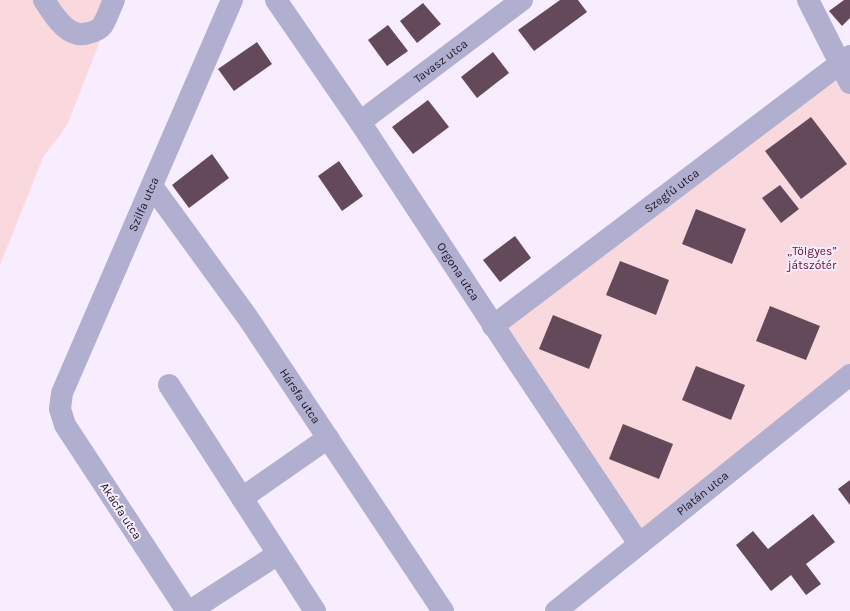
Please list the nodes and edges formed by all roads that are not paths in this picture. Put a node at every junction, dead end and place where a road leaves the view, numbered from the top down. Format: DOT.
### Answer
graph roads {
  1 [pos="44,0"];
  2 [pos="114,0"];
  3 [pos="232,0"];
  4 [pos="276,0"];
  5 [pos="522,0"];
  6 [pos="808,0"];
  7 [pos="845,60"];
  8 [pos="850,83"];
  9 [pos="360,122"];
  10 [pos="152,186"];
  11 [pos="493,326"];
  12 [pos="850,375"];
  13 [pos="169,385"];
  14 [pos="60,409"];
  15 [pos="328,438"];
  16 [pos="242,498"];
  17 [pos="639,544"];
  18 [pos="278,554"];
  19 [pos="187,611"];
  20 [pos="190,611"];
  21 [pos="315,611"];
  22 [pos="443,611"];
  23 [pos="556,611"];
  1 -- 2 [label="street"];
  3 -- 10 [label="street, Szilfa utca"];
  4 -- 9 [label="street, Orgona utca"];
  5 -- 9 [label="street, Tavasz utca"];
  6 -- 7 [label="street"];
  7 -- 8 [label="street"];
  7 -- 11 [label="street, Szegfű utca"];
  9 -- 11 [label="street, Orgona utca"];
  10 -- 14 [label="street, Szilfa utca"];
  10 -- 15 [label="street, Hársfa utca"];
  11 -- 17 [label="street, Orgona utca"];
  12 -- 17 [label="street, Platán utca"];
  13 -- 16 [label="street"];
  14 -- 19 [label="street, Akácfa utca"];
  15 -- 16 [label="street"];
  15 -- 22 [label="street, Hársfa utca"];
  16 -- 18 [label="street"];
  17 -- 23 [label="street, Platán utca"];
  18 -- 20 [label="street"];
  18 -- 21 [label="street"];
}
